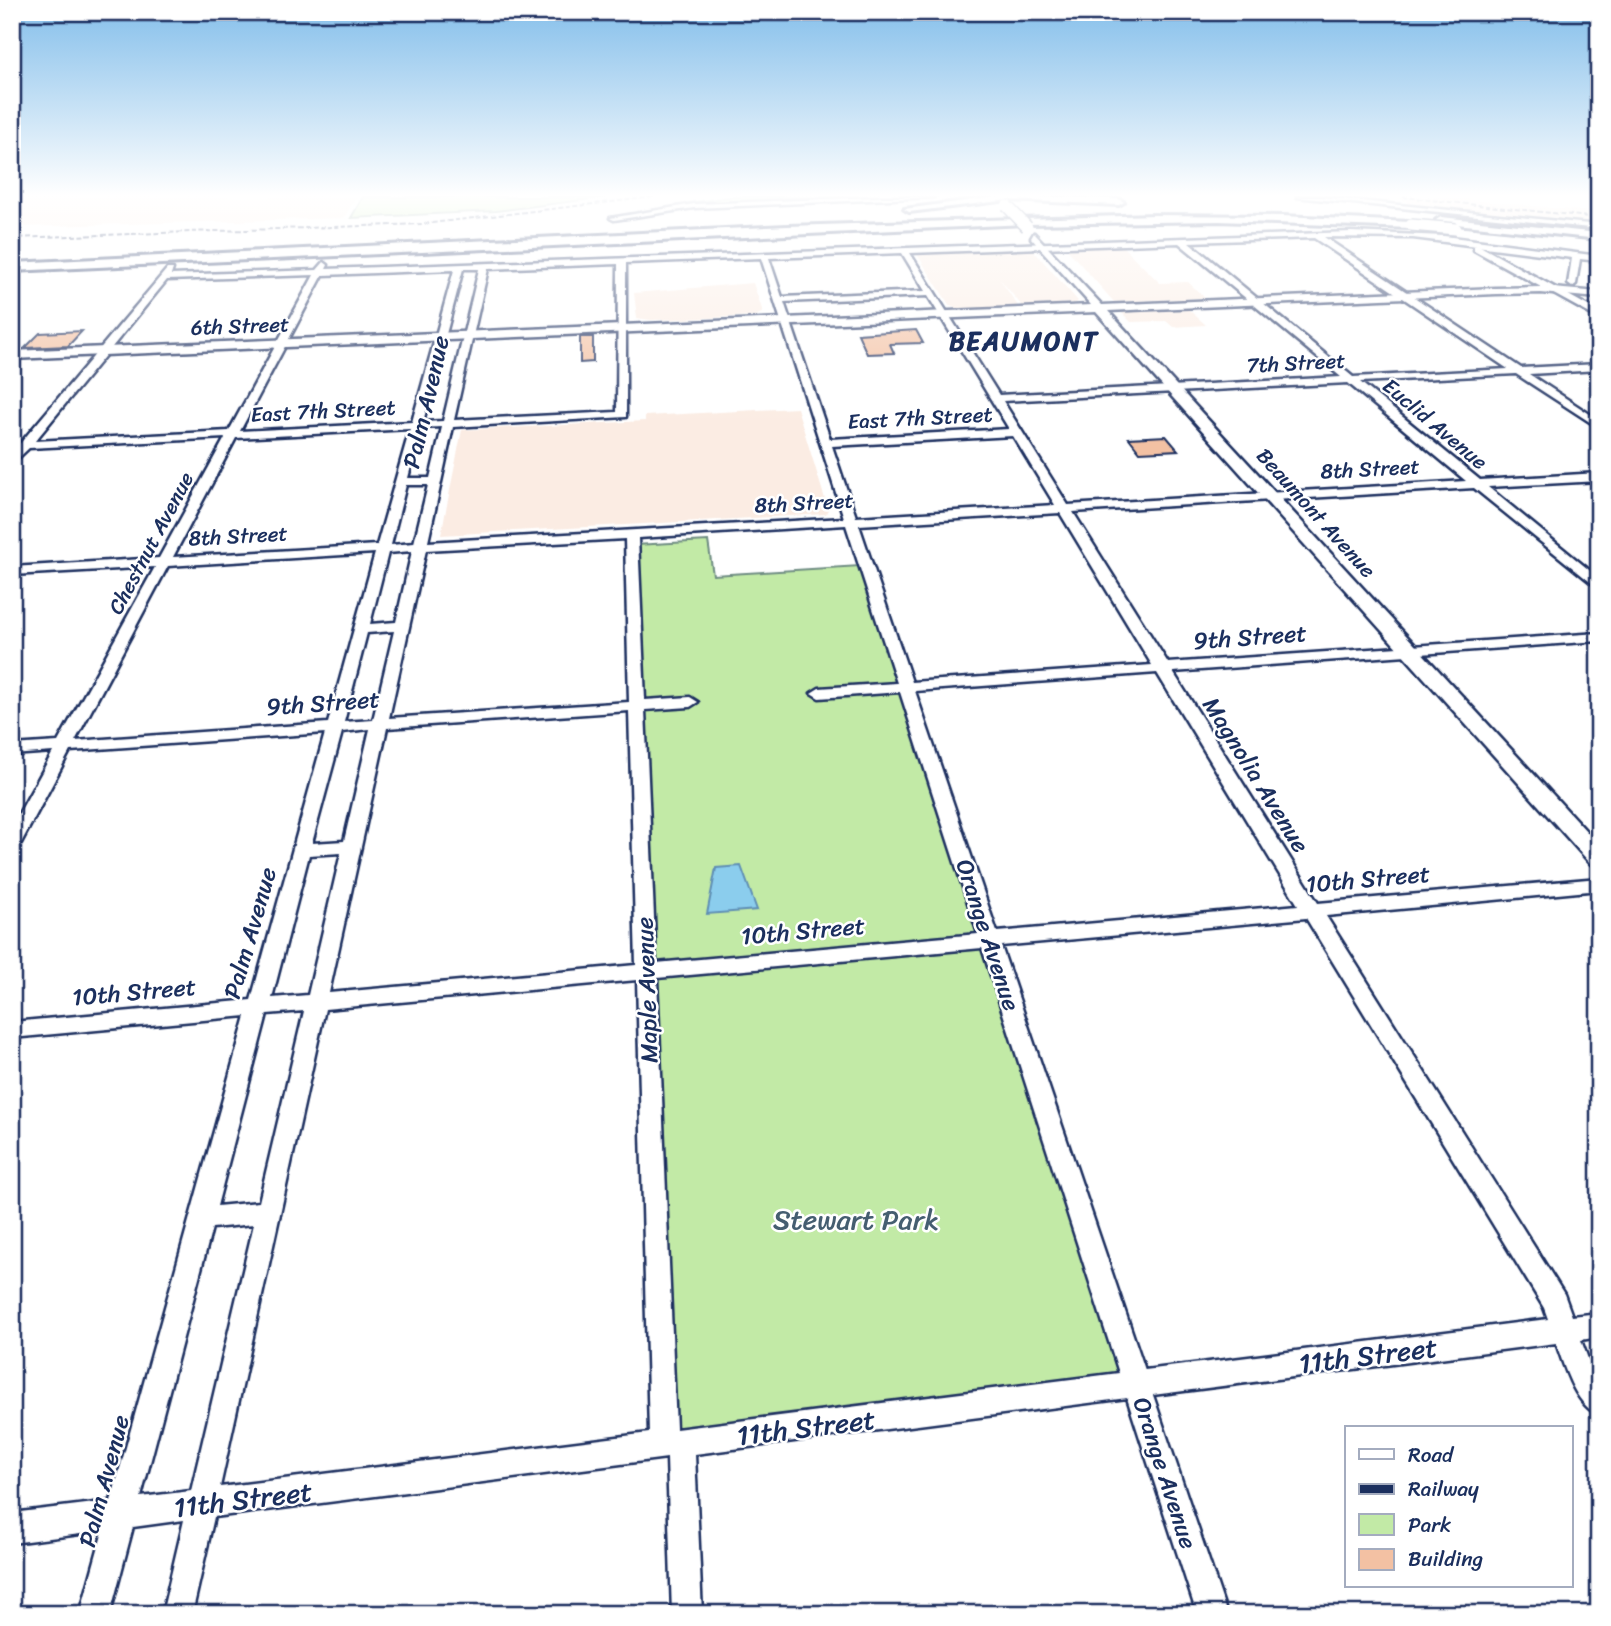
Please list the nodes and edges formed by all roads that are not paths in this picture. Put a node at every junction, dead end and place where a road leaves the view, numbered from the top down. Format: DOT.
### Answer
graph roads {
  1 [pos="320,273"];
  2 [pos="457,273"];
  3 [pos="483,273"];
  4 [pos="622,273"];
  5 [pos="769,273"];
  6 [pos="918,273"];
  7 [pos="1069,273"];
  8 [pos="1220,273"];
  9 [pos="1372,273"];
  10 [pos="1523,273"];
  11 [pos="1574,273"];
  12 [pos="1572,284"];
  13 [pos="1552,290"];
  14 [pos="931,293"];
  15 [pos="1404,294"];
  16 [pos="1599,295"];
  17 [pos="477,299"];
  18 [pos="450,300"];
  19 [pos="778,300"];
  20 [pos="1254,301"];
  21 [pos="1100,307"];
  22 [pos="943,314"];
  23 [pos="1599,316"];
  24 [pos="785,321"];
  25 [pos="622,329"];
  26 [pos="469,335"];
  27 [pos="440,337"];
  28 [pos="282,344"];
  29 [pos="103,351"];
  30 [pos="12,355"];
  31 [pos="1599,367"];
  32 [pos="1518,371"];
  33 [pos="444,377"];
  34 [pos="1351,380"];
  35 [pos="1173,389"];
  36 [pos="995,398"];
  37 [pos="448,424"];
  38 [pos="1599,425"];
  39 [pos="416,426"];
  40 [pos="1016,432"];
  41 [pos="232,435"];
  42 [pos="826,443"];
  43 [pos="26,445"];
  44 [pos="12,461"];
  45 [pos="1599,477"];
  46 [pos="435,481"];
  47 [pos="401,482"];
  48 [pos="1477,484"];
  49 [pos="1270,496"];
  50 [pos="1063,509"];
  51 [pos="850,521"];
  52 [pos="631,534"];
  53 [pos="420,547"];
  54 [pos="383,549"];
  55 [pos="164,562"];
  56 [pos="12,571"];
  57 [pos="1599,585"];
  58 [pos="402,626"];
  59 [pos="362,629"];
  60 [pos="1599,637"];
  61 [pos="1410,650"];
  62 [pos="1162,668"];
  63 [pos="906,686"];
  64 [pos="819,692"];
  65 [pos="690,702"];
  66 [pos="638,705"];
  67 [pos="379,724"];
  68 [pos="337,726"];
  69 [pos="64,747"];
  70 [pos="12,750"];
  71 [pos="12,843"];
  72 [pos="351,846"];
  73 [pos="301,850"];
  74 [pos="1599,859"];
  75 [pos="1599,884"];
  76 [pos="1311,911"];
  77 [pos="989,940"];
  78 [pos="646,972"];
  79 [pos="315,1002"];
  80 [pos="256,1008"];
  81 [pos="12,1030"];
  82 [pos="268,1212"];
  83 [pos="201,1218"];
  84 [pos="1599,1325"];
  85 [pos="1564,1329"];
  86 [pos="1136,1385"];
  87 [pos="1599,1401"];
  88 [pos="672,1444"];
  89 [pos="202,1504"];
  90 [pos="123,1514"];
  91 [pos="12,1528"];
  92 [pos="95,1614"];
  93 [pos="177,1614"];
  94 [pos="687,1614"];
  95 [pos="1212,1614"];
  1 -- 28 [label="street, Chestnut Avenue"];
  1 -- 29 [label="street"];
  2 -- 18 [label="street, Palm Avenue"];
  3 -- 17 [label="street, Palm Avenue"];
  4 -- 25 [label="street"];
  5 -- 19 [label="street, Orange Avenue"];
  6 -- 14 [label="street, Magnolia Avenue"];
  7 -- 21 [label="main road, Beaumont Avenue"];
  8 -- 20 [label="street, Euclid Avenue"];
  9 -- 15 [label="street"];
  10 -- 13 [label="street"];
  11 -- 12 [label="street"];
  13 -- 15 [label="main road, 6th Street"];
  13 -- 16 [label="main road, 6th Street"];
  13 -- 23 [label="street"];
  14 -- 19 [label="street"];
  14 -- 22 [label="street, Magnolia Avenue"];
  15 -- 20 [label="main road, 6th Street"];
  15 -- 32 [label="street"];
  17 -- 18 [label="street"];
  17 -- 26 [label="street, Palm Avenue"];
  18 -- 27 [label="street, Palm Avenue"];
  19 -- 24 [label="street, Orange Avenue"];
  20 -- 21 [label="main road, 6th Street"];
  20 -- 34 [label="street, Euclid Avenue"];
  21 -- 22 [label="main road, 6th Street"];
  21 -- 35 [label="main road, Beaumont Avenue"];
  22 -- 24 [label="main road, 6th Street"];
  22 -- 36 [label="street, Magnolia Avenue"];
  24 -- 25 [label="main road, 6th Street"];
  24 -- 42 [label="street, Orange Avenue"];
  25 -- 26 [label="main road, 6th Street"];
  25 -- 37 [label="street, East 7th Street"];
  26 -- 27 [label="main road, 6th Street"];
  26 -- 33 [label="street, Palm Avenue"];
  27 -- 28 [label="main road, 6th Street"];
  27 -- 33 [label="street, Palm Avenue"];
  28 -- 29 [label="main road, 6th Street"];
  28 -- 41 [label="street, Chestnut Avenue"];
  29 -- 30 [label="main road, 6th Street"];
  29 -- 43 [label="street"];
  31 -- 32 [label="street, 7th Street"];
  32 -- 34 [label="street, 7th Street"];
  32 -- 38 [label="street"];
  33 -- 37 [label="street, Palm Avenue"];
  33 -- 39 [label="street, Palm Avenue"];
  34 -- 35 [label="street, 7th Street"];
  34 -- 48 [label="street, Euclid Avenue"];
  35 -- 36 [label="street, 7th Street"];
  35 -- 49 [label="main road, Beaumont Avenue"];
  36 -- 40 [label="street, Magnolia Avenue"];
  37 -- 39 [label="street, East 7th Street"];
  37 -- 46 [label="street, Palm Avenue"];
  39 -- 41 [label="street, East 7th Street"];
  39 -- 47 [label="street, Palm Avenue"];
  40 -- 42 [label="street, East 7th Street"];
  40 -- 50 [label="street, Magnolia Avenue"];
  41 -- 43 [label="street, East 7th Street"];
  41 -- 55 [label="street, Chestnut Avenue"];
  42 -- 51 [label="street, Orange Avenue"];
  43 -- 44 [label="street"];
  45 -- 48 [label="street, 8th Street"];
  46 -- 47 [label="street"];
  46 -- 53 [label="street, Palm Avenue"];
  47 -- 54 [label="street, Palm Avenue"];
  48 -- 49 [label="street, 8th Street"];
  48 -- 57 [label="street, Euclid Avenue"];
  49 -- 50 [label="street, 8th Street"];
  49 -- 61 [label="main road, Beaumont Avenue"];
  50 -- 51 [label="street, 8th Street"];
  50 -- 62 [label="street, Magnolia Avenue"];
  51 -- 52 [label="street, 8th Street"];
  51 -- 63 [label="street, Orange Avenue"];
  52 -- 53 [label="street, 8th Street"];
  52 -- 66 [label="street, Maple Avenue"];
  53 -- 54 [label="street, 8th Street"];
  53 -- 58 [label="street, Palm Avenue"];
  54 -- 55 [label="street, 8th Street"];
  54 -- 59 [label="street, Palm Avenue"];
  55 -- 56 [label="street, 8th Street"];
  55 -- 69 [label="street, Chestnut Avenue"];
  58 -- 59 [label="street"];
  58 -- 67 [label="street, Palm Avenue"];
  59 -- 68 [label="street, Palm Avenue"];
  60 -- 61 [label="street, 9th Street"];
  61 -- 62 [label="street, 9th Street"];
  61 -- 74 [label="main road, Beaumont Avenue"];
  62 -- 63 [label="street, 9th Street"];
  62 -- 76 [label="street, Magnolia Avenue"];
  63 -- 64 [label="street, 9th Street"];
  63 -- 77 [label="street, Orange Avenue"];
  65 -- 66 [label="street, 9th Street"];
  66 -- 67 [label="street, 9th Street"];
  66 -- 78 [label="street, Maple Avenue"];
  67 -- 68 [label="street, 9th Street"];
  67 -- 72 [label="street, Palm Avenue"];
  68 -- 69 [label="street, 9th Street"];
  68 -- 73 [label="street, Palm Avenue"];
  69 -- 70 [label="street, 9th Street"];
  69 -- 71 [label="street, Chestnut Avenue"];
  72 -- 73 [label="street"];
  72 -- 79 [label="street, Palm Avenue"];
  73 -- 80 [label="street, Palm Avenue"];
  75 -- 76 [label="street, 10th Street"];
  76 -- 77 [label="street, 10th Street"];
  76 -- 85 [label="street, Magnolia Avenue"];
  77 -- 78 [label="street, 10th Street"];
  77 -- 86 [label="street, Orange Avenue"];
  78 -- 79 [label="street, 10th Street"];
  78 -- 88 [label="street, Maple Avenue"];
  79 -- 80 [label="street, 10th Street"];
  79 -- 82 [label="street, Palm Avenue"];
  80 -- 81 [label="street, 10th Street"];
  80 -- 83 [label="street, Palm Avenue"];
  82 -- 83 [label="street"];
  82 -- 89 [label="street, Palm Avenue"];
  83 -- 90 [label="street, Palm Avenue"];
  84 -- 85 [label="street, 11th Street"];
  85 -- 86 [label="street, 11th Street"];
  85 -- 87 [label="street, Magnolia Avenue"];
  86 -- 88 [label="street, 11th Street"];
  86 -- 95 [label="street, Orange Avenue"];
  88 -- 89 [label="street, 11th Street"];
  88 -- 94 [label="street, Maple Avenue"];
  89 -- 90 [label="street, 11th Street"];
  89 -- 93 [label="street, Palm Avenue"];
  90 -- 91 [label="street, 11th Street"];
  90 -- 92 [label="street, Palm Avenue"];
}
